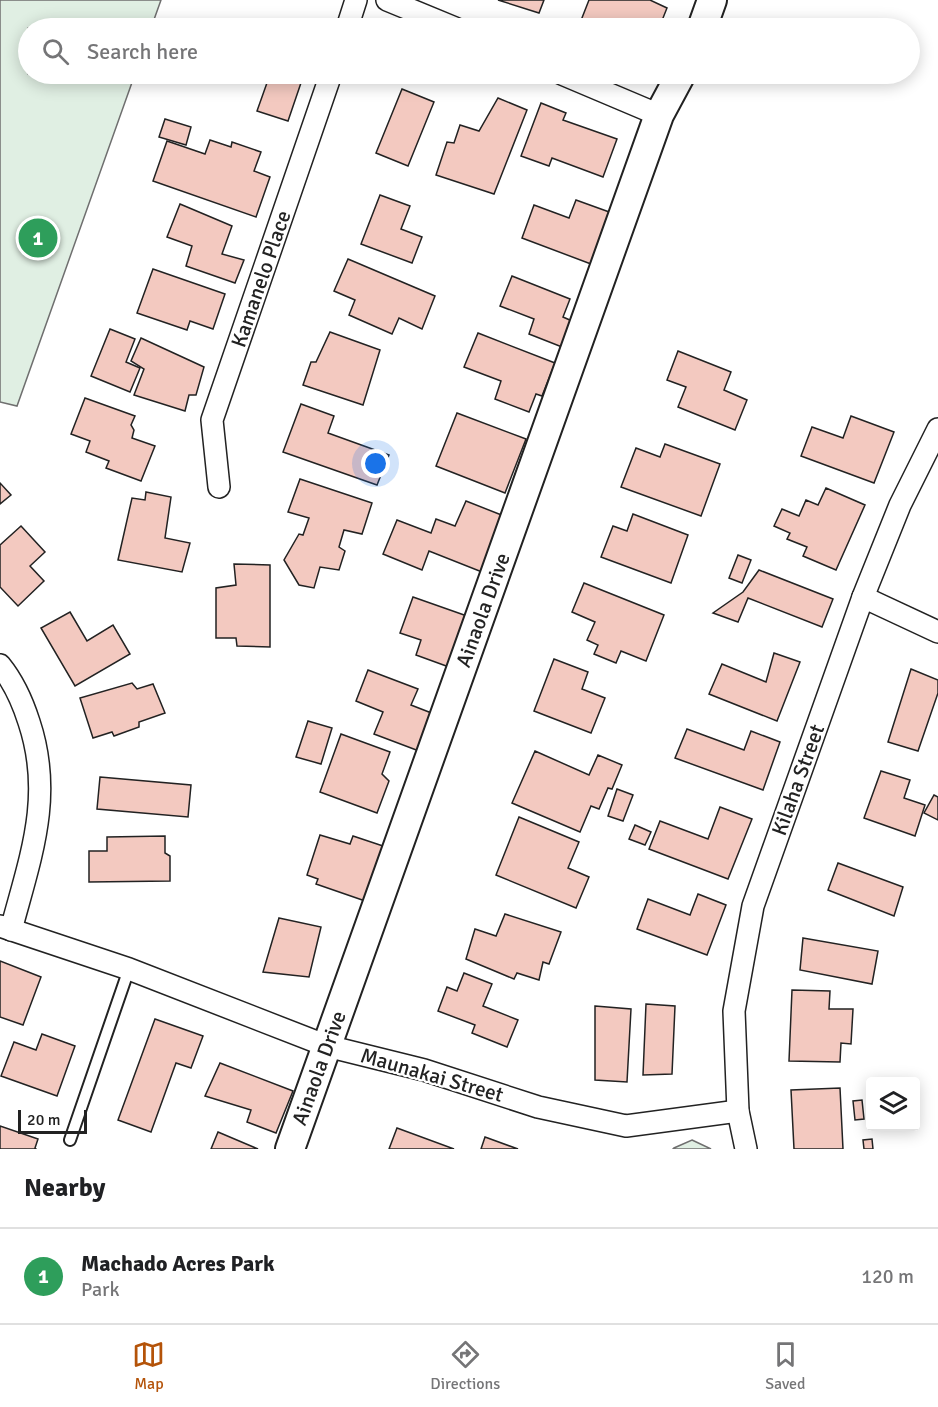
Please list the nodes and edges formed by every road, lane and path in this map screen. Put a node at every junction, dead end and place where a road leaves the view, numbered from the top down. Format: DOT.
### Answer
graph roads {
  1 [pos="357,0"];
  2 [pos="387,0"];
  3 [pos="712,0"];
  4 [pos="351,18"];
  5 [pos="431,18"];
  6 [pos="706,18"];
  7 [pos="328,84"];
  8 [pos="585,84"];
  9 [pos="676,84"];
  10 [pos="659,115"];
  11 [pos="938,429"];
  12 [pos="219,487"];
  13 [pos="863,597"];
  14 [pos="938,632"];
  15 [pos="0,665"];
  16 [pos="5,928"];
  17 [pos="129,969"];
  18 [pos="327,1046"];
  19 [pos="738,1111"];
  20 [pos="70,1140"];
  21 [pos="290,1149"];
  22 [pos="746,1149"];
  1 -- 4 [label="street"];
  2 -- 5 [label="street"];
  3 -- 6 [label="street"];
  7 -- 12 [label="street, Kamanelo Place"];
  8 -- 10 [label="street"];
  9 -- 10 [label="street, Ainaola Drive"];
  10 -- 18 [label="street, Ainaola Drive"];
  11 -- 13 [label="street, Kilaha Street"];
  13 -- 14 [label="street"];
  13 -- 19 [label="street, Kilaha Street"];
  15 -- 16 [label="street"];
  16 -- 17 [label="street, Maunakai Street"];
  17 -- 18 [label="street, Maunakai Street"];
  17 -- 20 [label="lane"];
  18 -- 19 [label="street, Maunakai Street"];
  18 -- 21 [label="street, Ainaola Drive"];
  19 -- 22 [label="street, Kilaha Street"];
}
